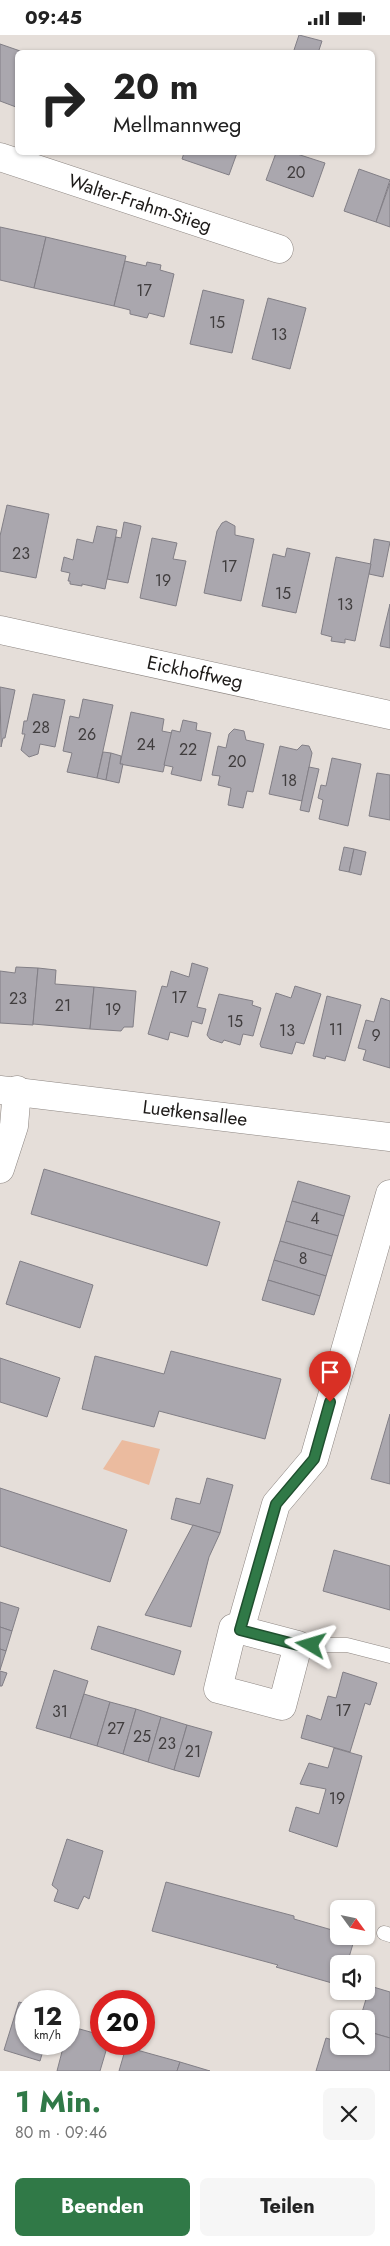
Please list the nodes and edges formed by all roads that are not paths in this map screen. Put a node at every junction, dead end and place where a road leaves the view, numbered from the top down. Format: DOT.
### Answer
graph roads {
  1 [pos="0,157"];
  2 [pos="280,249"];
  3 [pos="0,630"];
  4 [pos="390,715"];
  5 [pos="8,1090"];
  6 [pos="390,1137"];
  7 [pos="0,1169"];
  8 [pos="390,1194"];
  9 [pos="240,1630"];
  10 [pos="298,1645"];
  11 [pos="390,1657"];
  1 -- 2 [label="street, Walter-Frahm-Stieg"];
  3 -- 4 [label="street, Eickhoffweg"];
  5 -- 6 [label="street, Luetkensallee"];
  5 -- 7 [label="street"];
  8 -- 9 [label="street"];
  9 -- 10 [label="street"];
  9 -- 10 [label="street"];
  10 -- 11 [label="lane"];
}
